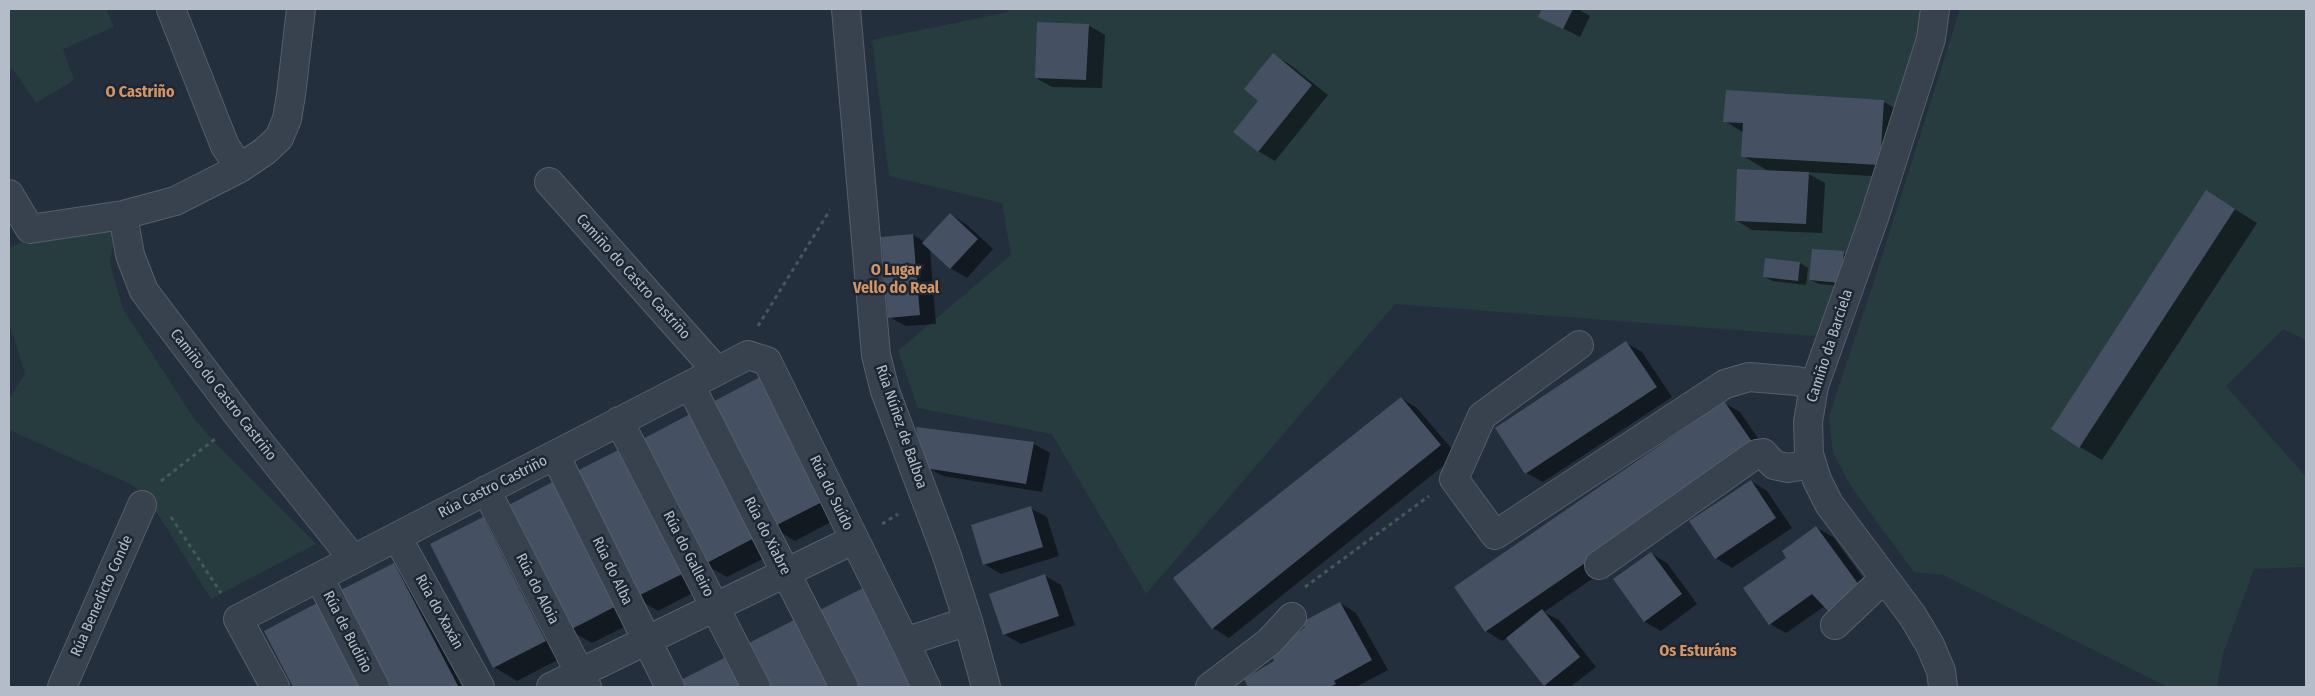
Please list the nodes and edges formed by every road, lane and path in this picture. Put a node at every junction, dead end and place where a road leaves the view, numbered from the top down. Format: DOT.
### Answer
graph roads {
  1 [pos="171,9"];
  2 [pos="301,9"];
  3 [pos="846,9"];
  4 [pos="1934,9"];
  5 [pos="240,168"];
  6 [pos="549,182"];
  7 [pos="9,194"];
  8 [pos="831,209"];
  9 [pos="123,215"];
  10 [pos="1579,345"];
  11 [pos="748,355"];
  12 [pos="717,371"];
  13 [pos="690,385"];
  14 [pos="1814,386"];
  15 [pos="241,420"];
  16 [pos="619,421"];
  17 [pos="557,454"];
  18 [pos="1812,464"];
  19 [pos="1454,478"];
  20 [pos="486,490"];
  21 [pos="142,505"];
  22 [pos="168,513"];
  23 [pos="397,537"];
  24 [pos="854,540"];
  25 [pos="353,559"];
  26 [pos="1599,565"];
  27 [pos="786,573"];
  28 [pos="320,577"];
  29 [pos="1886,580"];
  30 [pos="1296,604"];
  31 [pos="715,608"];
  32 [pos="238,618"];
  33 [pos="968,622"];
  34 [pos="1835,625"];
  35 [pos="646,641"];
  36 [pos="905,642"];
  37 [pos="584,680"];
  38 [pos="62,687"];
  39 [pos="275,687"];
  40 [pos="375,687"];
  41 [pos="480,687"];
  42 [pos="551,687"];
  43 [pos="670,687"];
  44 [pos="756,687"];
  45 [pos="844,687"];
  46 [pos="926,687"];
  47 [pos="986,687"];
  48 [pos="1210,687"];
  49 [pos="1943,687"];
  1 -- 5 [label="street"];
  2 -- 5 [label="street"];
  3 -- 33 [label="street, Rúa Núñez de Balboa"];
  4 -- 14 [label="street, Camiño da Barciela"];
  5 -- 9 [label="street"];
  6 -- 12 [label="street, Camiño do Castro Castriño"];
  7 -- 9 [label="street"];
  8 -- 11 [label="path"];
  9 -- 15 [label="street, Camiño do Castro Castriño"];
  10 -- 19 [label="street"];
  11 -- 12 [label="street, Rúa Castro Castriño"];
  11 -- 24 [label="street, Rúa do Suído"];
  12 -- 13 [label="street, Rúa Castro Castriño"];
  13 -- 16 [label="street, Rúa Castro Castriño"];
  13 -- 27 [label="street, Rúa do Xiabre"];
  14 -- 18 [label="street, Camiño da Barciela"];
  14 -- 19 [label="street"];
  15 -- 21 [label="path"];
  15 -- 25 [label="street, Camiño do Castro Castriño"];
  16 -- 17 [label="street, Rúa Castro Castriño"];
  16 -- 31 [label="street, Rúa do Galleiro"];
  17 -- 20 [label="street, Rúa Castro Castriño"];
  17 -- 35 [label="street, Rúa do Alba"];
  18 -- 26 [label="street"];
  18 -- 29 [label="street, Camiño da Barciela"];
  19 -- 30 [label="path"];
  20 -- 23 [label="street, Rúa Castro Castriño"];
  20 -- 37 [label="street, Rúa do Aloia"];
  21 -- 38 [label="street, Rúa Benedicto Conde"];
  22 -- 32 [label="path"];
  23 -- 25 [label="street, Rúa Castro Castriño"];
  23 -- 41 [label="street, Rúa do Xaxán"];
  24 -- 27 [label="street"];
  24 -- 36 [label="street, Rúa do Suído"];
  25 -- 28 [label="street, Rúa Castro Castriño"];
  27 -- 31 [label="street"];
  27 -- 45 [label="street, Rúa do Xiabre"];
  28 -- 32 [label="street, Rúa Castro Castriño"];
  28 -- 40 [label="street, Rúa de Budiño"];
  29 -- 34 [label="street"];
  29 -- 49 [label="street, Camiño da Barciela"];
  30 -- 48 [label="street"];
  31 -- 35 [label="street"];
  31 -- 44 [label="street, Rúa do Galleiro"];
  32 -- 39 [label="street"];
  33 -- 36 [label="street"];
  33 -- 47 [label="street, Rúa Núñez de Balboa"];
  35 -- 37 [label="street"];
  35 -- 43 [label="street, Rúa do Alba"];
  36 -- 46 [label="street, Rúa do Suído"];
  37 -- 42 [label="street"];
}
